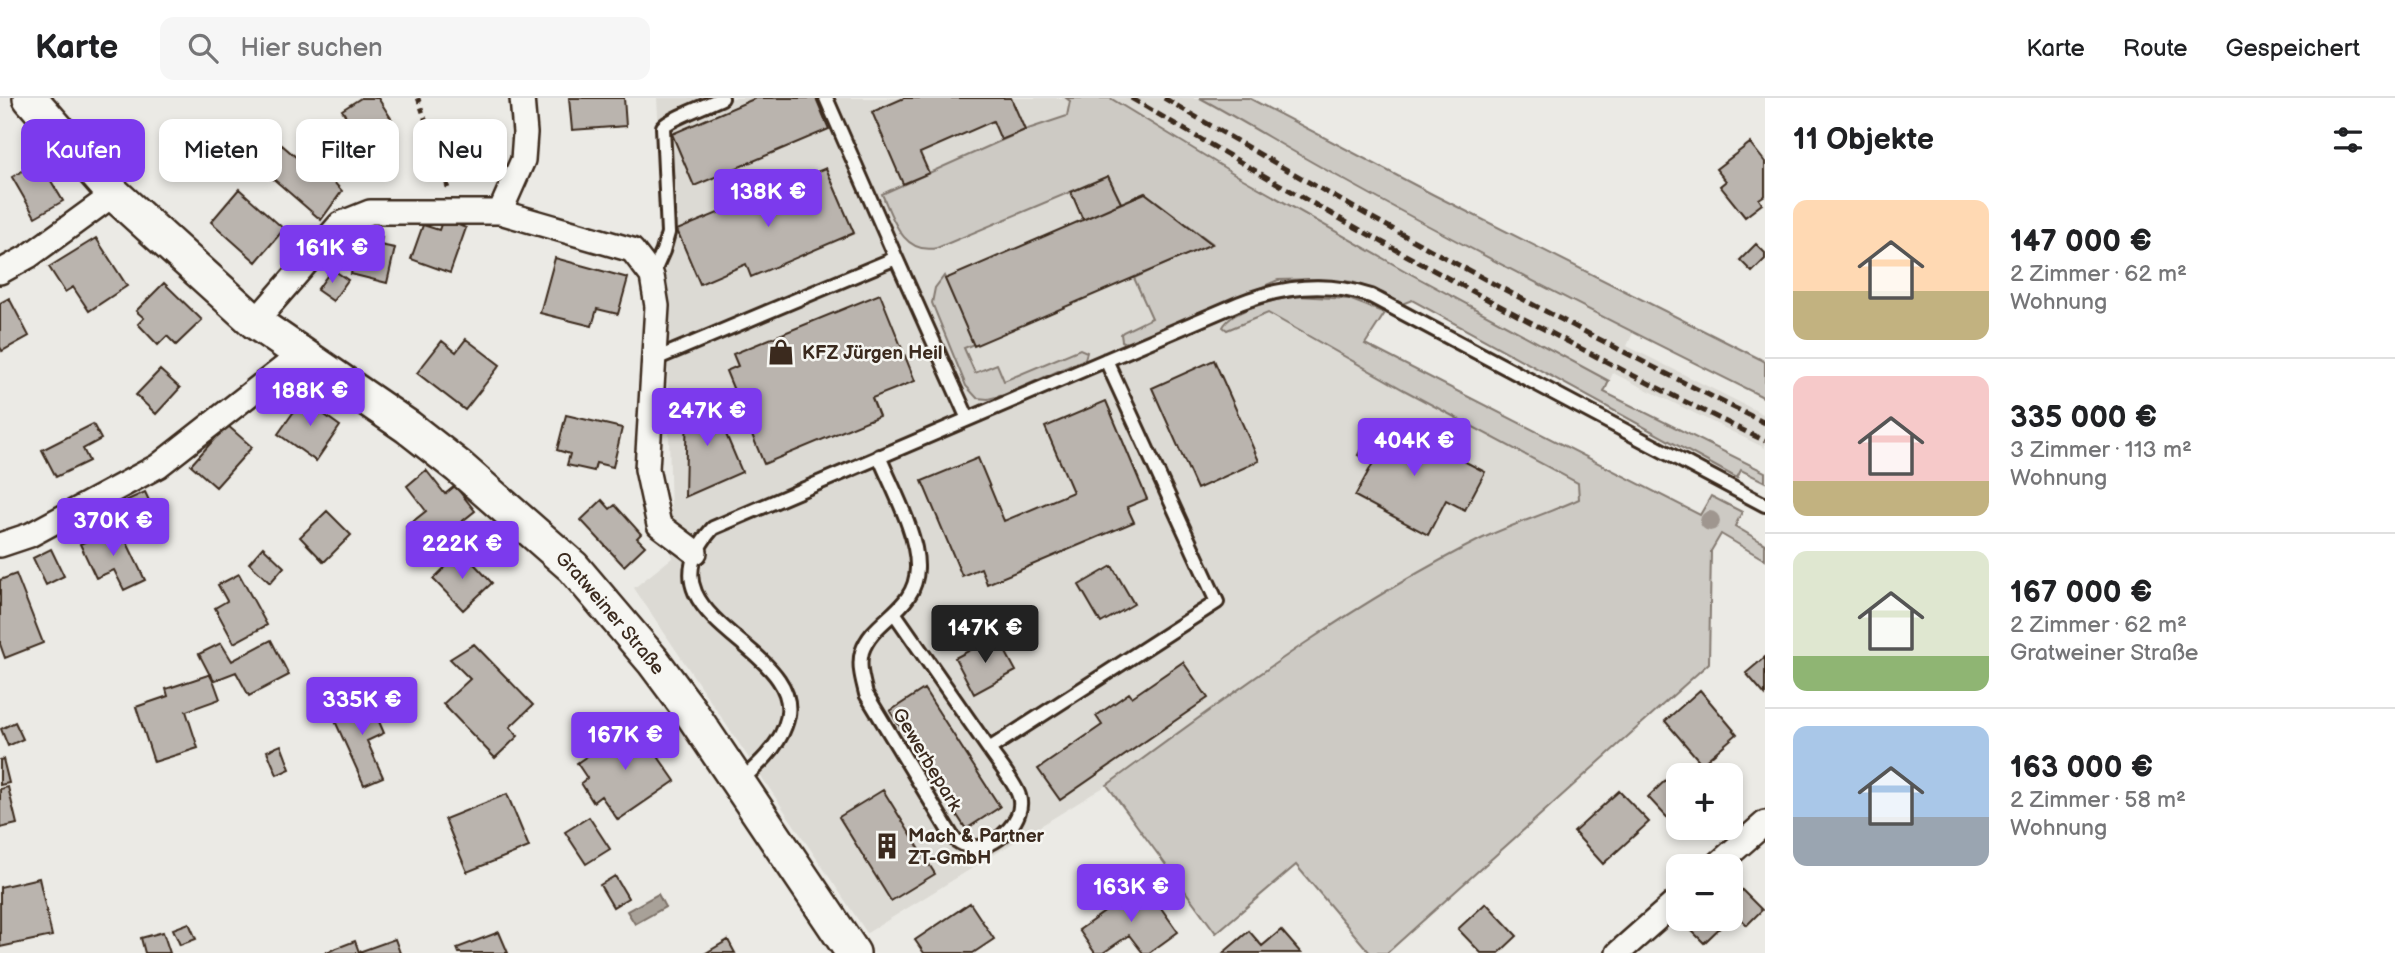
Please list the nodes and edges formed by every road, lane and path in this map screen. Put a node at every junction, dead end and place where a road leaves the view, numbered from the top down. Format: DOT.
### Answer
graph roads {
  1 [pos="30,98"];
  2 [pos="418,98"];
  3 [pos="522,98"];
  4 [pos="722,98"];
  5 [pos="826,98"];
  6 [pos="114,194"];
  7 [pos="456,212"];
  8 [pos="500,212"];
  9 [pos="896,258"];
  10 [pos="0,272"];
  11 [pos="652,276"];
  12 [pos="255,322"];
  13 [pos="300,355"];
  14 [pos="653,360"];
  15 [pos="1106,360"];
  16 [pos="968,419"];
  17 [pos="879,456"];
  18 [pos="1765,505"];
  19 [pos="0,545"];
  20 [pos="695,552"];
  21 [pos="895,614"];
  22 [pos="989,749"];
  23 [pos="738,783"];
  24 [pos="1765,823"];
  25 [pos="1730,854"];
  26 [pos="1666,911"];
  27 [pos="853,953"];
  28 [pos="1618,953"];
  1 -- 6 [label="main road, Gratweiner Straße"];
  2 -- 7 [label="path"];
  3 -- 8 [label="street"];
  4 -- 11 [label="lane"];
  5 -- 9 [label="lane"];
  6 -- 10 [label="street"];
  6 -- 12 [label="main road, Gratweiner Straße"];
  7 -- 8 [label="street"];
  7 -- 12 [label="street"];
  8 -- 11 [label="street"];
  9 -- 14 [label="lane"];
  9 -- 16 [label="lane"];
  11 -- 14 [label="street"];
  12 -- 13 [label="main road, Gratweiner Straße"];
  13 -- 19 [label="street"];
  13 -- 23 [label="main road, Gratweiner Straße"];
  14 -- 20 [label="street"];
  15 -- 16 [label="lane"];
  15 -- 18 [label="lane"];
  15 -- 22 [label="lane"];
  16 -- 17 [label="lane"];
  17 -- 20 [label="lane"];
  17 -- 21 [label="lane, Gewerbepark"];
  20 -- 23 [label="lane"];
  21 -- 22 [label="lane"];
  21 -- 22 [label="lane, Gewerbepark"];
  23 -- 27 [label="main road, Gratweiner Straße"];
  24 -- 25 [label="street"];
  26 -- 28 [label="street"];
}
